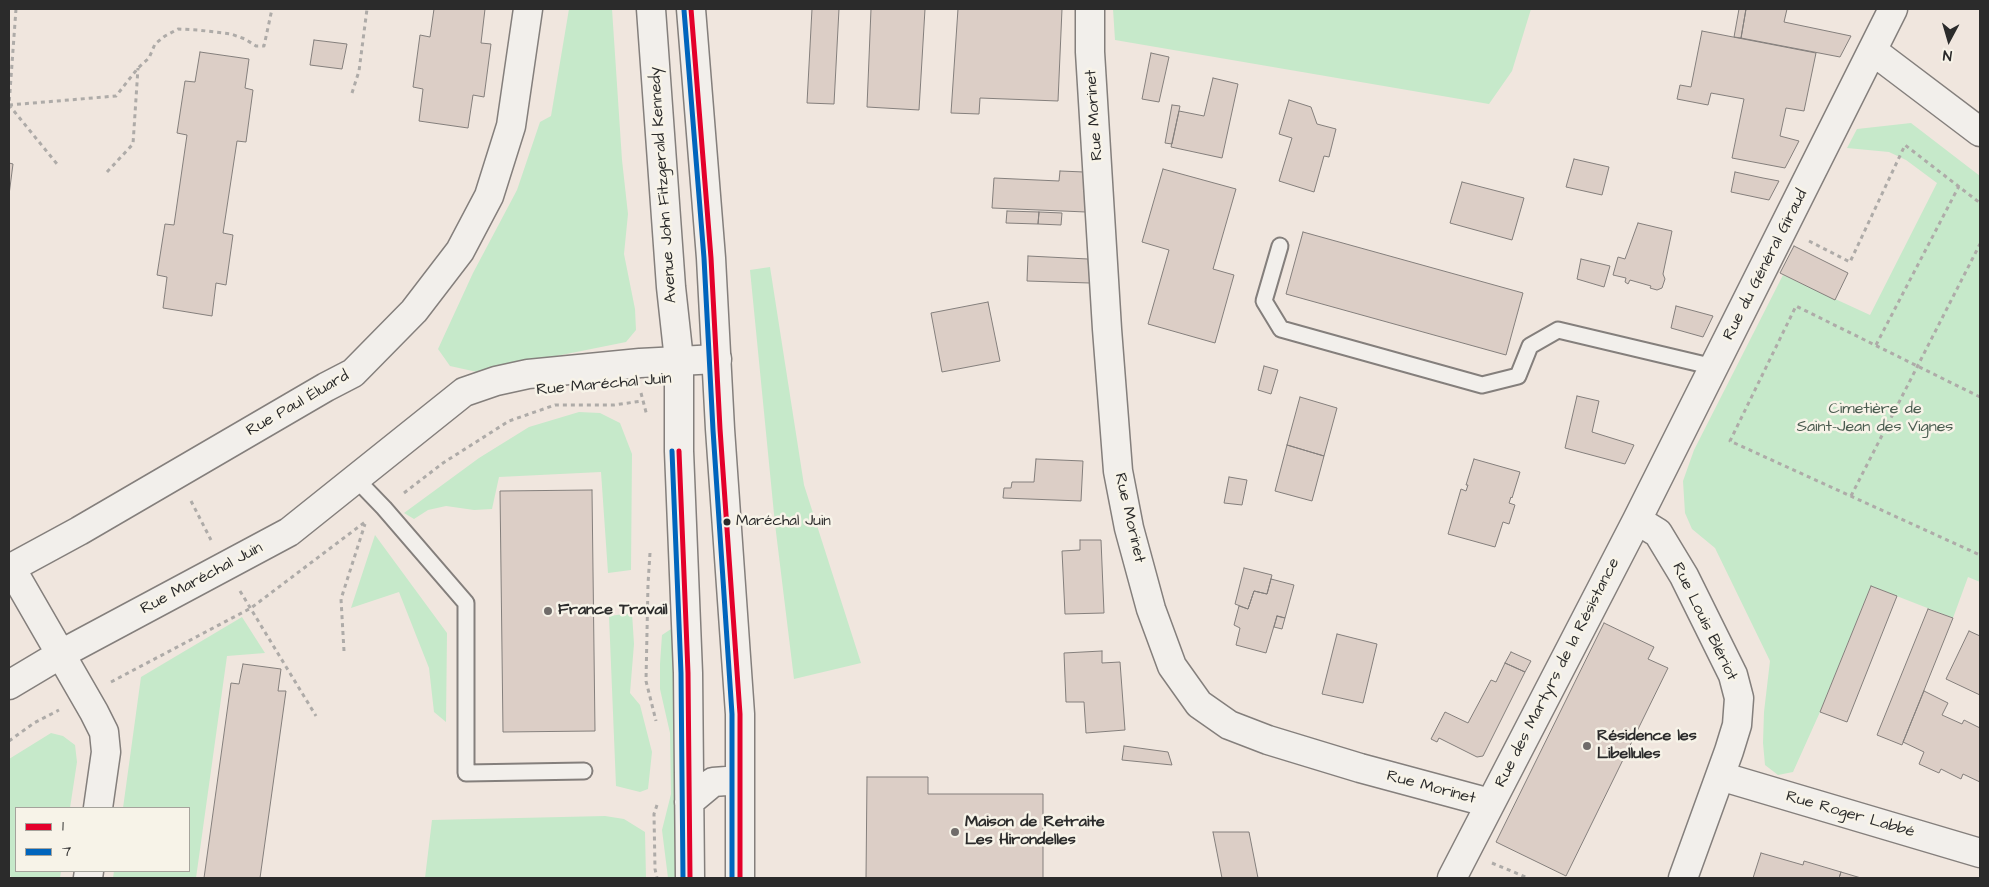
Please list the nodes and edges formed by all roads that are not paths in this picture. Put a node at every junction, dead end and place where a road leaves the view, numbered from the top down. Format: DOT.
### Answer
graph roads {
  1 [pos="528,9"];
  2 [pos="651,9"];
  3 [pos="691,9"];
  4 [pos="1090,9"];
  5 [pos="1893,9"];
  6 [pos="1873,51"];
  7 [pos="1980,132"];
  8 [pos="1280,246"];
  9 [pos="1714,367"];
  10 [pos="718,368"];
  11 [pos="679,370"];
  12 [pos="385,456"];
  13 [pos="356,480"];
  14 [pos="1637,520"];
  15 [pos="10,568"];
  16 [pos="61,654"];
  17 [pos="9,685"];
  18 [pos="584,771"];
  19 [pos="1720,776"];
  20 [pos="740,780"];
  21 [pos="689,802"];
  22 [pos="1490,803"];
  23 [pos="98,807"];
  24 [pos="1980,853"];
  25 [pos="690,878"];
  26 [pos="740,878"];
  27 [pos="1452,878"];
  28 [pos="1683,878"];
  1 -- 15 [label="street, Rue Paul Éluard"];
  2 -- 11 [label="street, Avenue John Fitzgerald Kennedy"];
  3 -- 10 [label="street"];
  4 -- 22 [label="street, Rue Morinet"];
  5 -- 6 [label="street, Rue du Général Giraud"];
  6 -- 7 [label="street"];
  6 -- 9 [label="street, Rue du Général Giraud"];
  8 -- 9 [label="lane"];
  9 -- 14 [label="street, Rue du Général Giraud"];
  10 -- 11 [label="street"];
  10 -- 20 [label="street"];
  11 -- 12 [label="street, Rue Maréchal Juin"];
  11 -- 12 [label="street, Rue Maréchal Juin"];
  11 -- 21 [label="street, Avenue John Fitzgerald Kennedy"];
  12 -- 13 [label="street, Rue Maréchal Juin"];
  13 -- 16 [label="street, Rue Maréchal Juin"];
  13 -- 18 [label="lane"];
  14 -- 19 [label="street, Rue Louis Blériot"];
  14 -- 22 [label="street, Rue des Martyrs de la Résistance"];
  15 -- 16 [label="street"];
  16 -- 17 [label="street, Rue Maréchal Juin"];
  16 -- 23 [label="street"];
  19 -- 24 [label="street, Rue Roger Labbé"];
  19 -- 28 [label="street, Rue Louis Blériot"];
  20 -- 21 [label="street"];
  20 -- 26 [label="street"];
  21 -- 25 [label="street, Avenue John Fitzgerald Kennedy"];
  22 -- 27 [label="street, Rue des Martyrs de la Résistance"];
}
